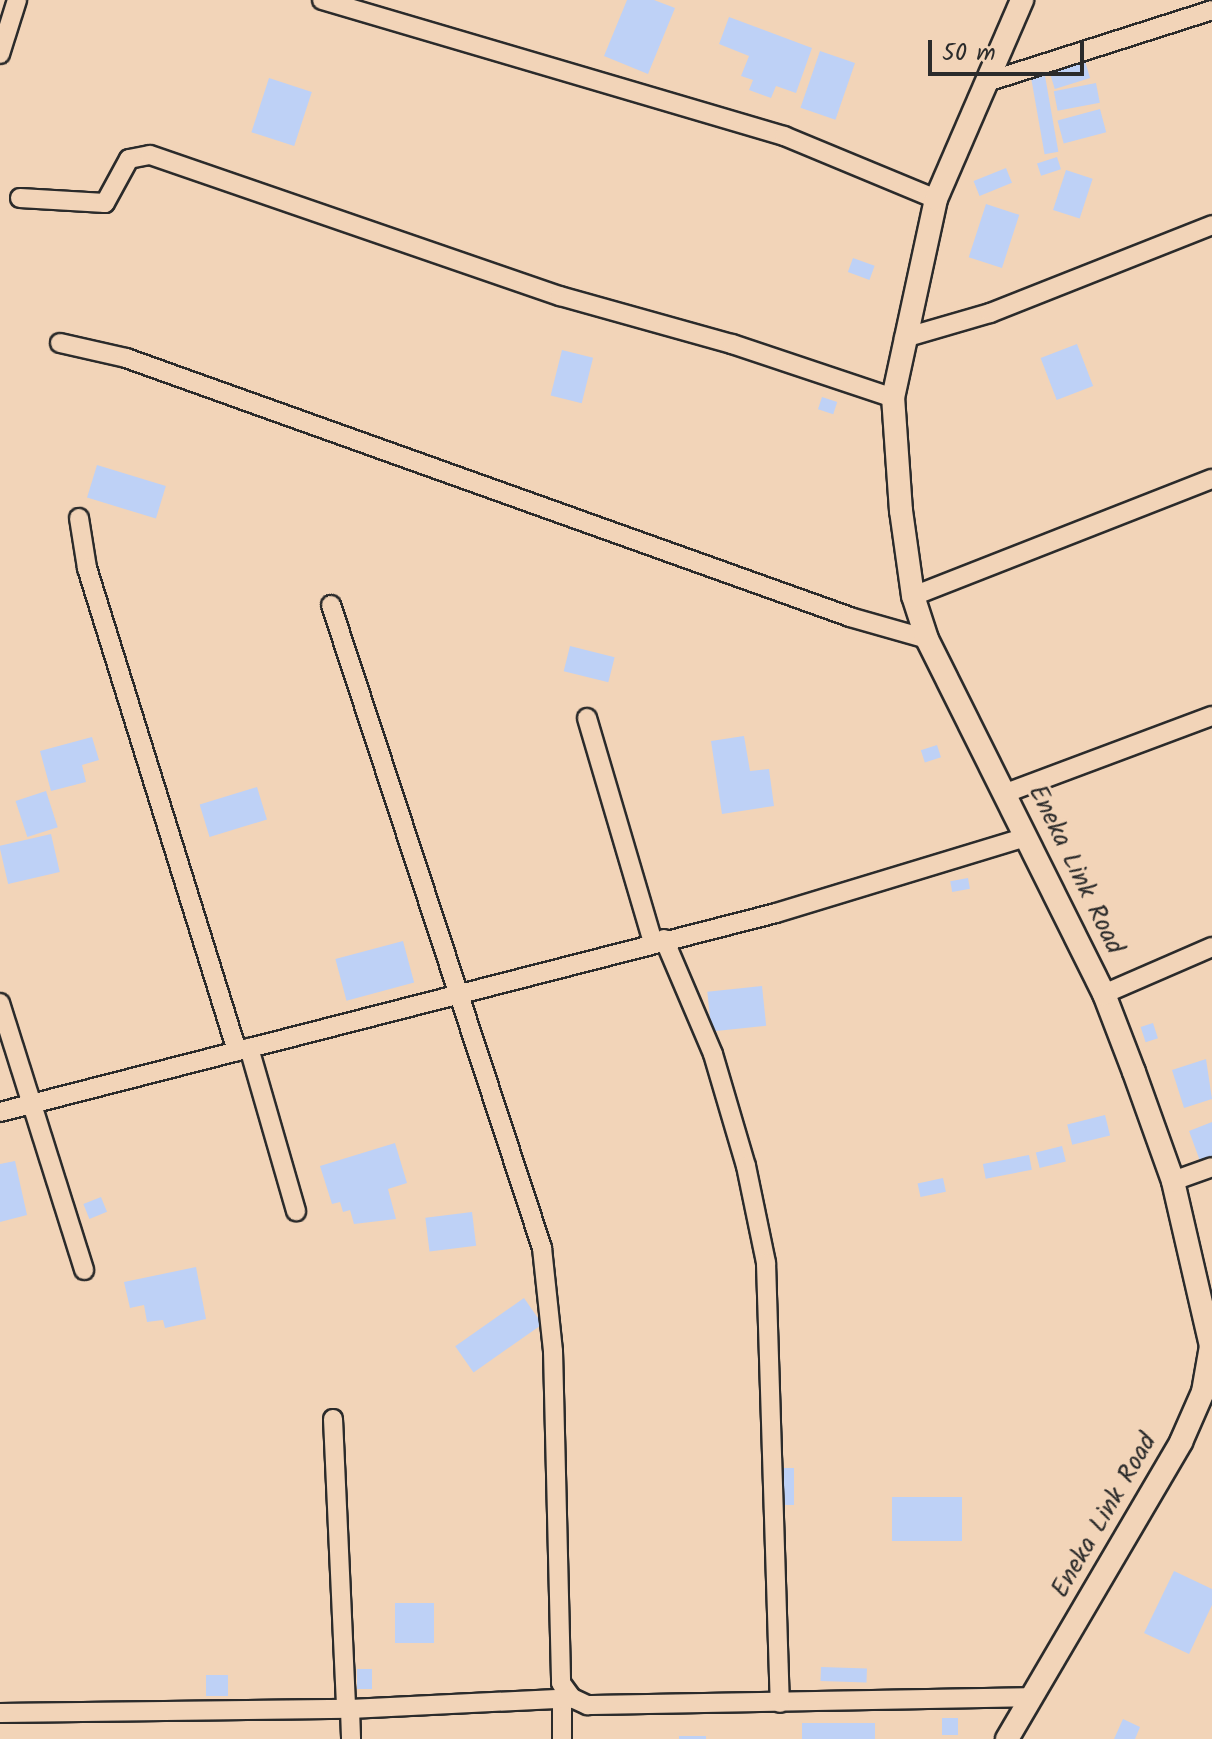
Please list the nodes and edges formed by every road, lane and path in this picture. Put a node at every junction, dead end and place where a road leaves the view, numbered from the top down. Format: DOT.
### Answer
graph roads {
  1 [pos="17,0"];
  2 [pos="322,0"];
  3 [pos="1022,0"];
  4 [pos="1212,10"];
  5 [pos="0,54"];
  6 [pos="990,81"];
  7 [pos="20,198"];
  8 [pos="936,199"];
  9 [pos="1212,225"];
  10 [pos="904,338"];
  11 [pos="60,343"];
  12 [pos="893,398"];
  13 [pos="1212,479"];
  14 [pos="79,518"];
  15 [pos="913,596"];
  16 [pos="331,605"];
  17 [pos="927,639"];
  18 [pos="1212,716"];
  19 [pos="587,718"];
  20 [pos="1006,793"];
  21 [pos="1026,837"];
  22 [pos="658,941"];
  23 [pos="1212,947"];
  24 [pos="1104,994"];
  25 [pos="455,995"];
  26 [pos="0,1003"];
  27 [pos="243,1049"];
  28 [pos="33,1105"];
  29 [pos="0,1112"];
  30 [pos="1212,1167"];
  31 [pos="1173,1181"];
  32 [pos="296,1211"];
  33 [pos="84,1270"];
  34 [pos="1211,1348"];
  35 [pos="333,1419"];
  36 [pos="1031,1697"];
  37 [pos="567,1698"];
  38 [pos="780,1703"];
  39 [pos="348,1709"];
  40 [pos="0,1713"];
  41 [pos="351,1739"];
  42 [pos="562,1739"];
  43 [pos="1007,1739"];
  1 -- 5 [label="street"];
  2 -- 8 [label="street"];
  3 -- 6 [label="street, Eneka Link Road"];
  4 -- 6 [label="street"];
  6 -- 8 [label="street, Eneka Link Road"];
  7 -- 12 [label="street"];
  8 -- 10 [label="street, Eneka Link Road"];
  9 -- 10 [label="street"];
  10 -- 12 [label="street, Eneka Link Road"];
  11 -- 17 [label="street"];
  12 -- 15 [label="street, Eneka Link Road"];
  13 -- 15 [label="street"];
  14 -- 27 [label="street"];
  15 -- 17 [label="street, Eneka Link Road"];
  16 -- 25 [label="street"];
  17 -- 20 [label="street, Eneka Link Road"];
  18 -- 20 [label="street"];
  19 -- 22 [label="street"];
  20 -- 21 [label="street, Eneka Link Road"];
  21 -- 22 [label="street"];
  21 -- 24 [label="street, Eneka Link Road"];
  22 -- 25 [label="street"];
  22 -- 38 [label="street"];
  23 -- 24 [label="street"];
  24 -- 31 [label="street, Eneka Link Road"];
  25 -- 27 [label="street"];
  25 -- 37 [label="street"];
  26 -- 28 [label="street"];
  27 -- 28 [label="street"];
  27 -- 32 [label="street"];
  28 -- 29 [label="street"];
  28 -- 33 [label="street"];
  30 -- 31 [label="street"];
  31 -- 34 [label="street, Eneka Link Road"];
  34 -- 36 [label="street, Eneka Link Road"];
  35 -- 39 [label="street"];
  36 -- 38 [label="street"];
  36 -- 43 [label="street, Eneka Link Road"];
  37 -- 38 [label="street"];
  37 -- 39 [label="street"];
  37 -- 42 [label="street"];
  39 -- 40 [label="street"];
  39 -- 41 [label="street"];
}
